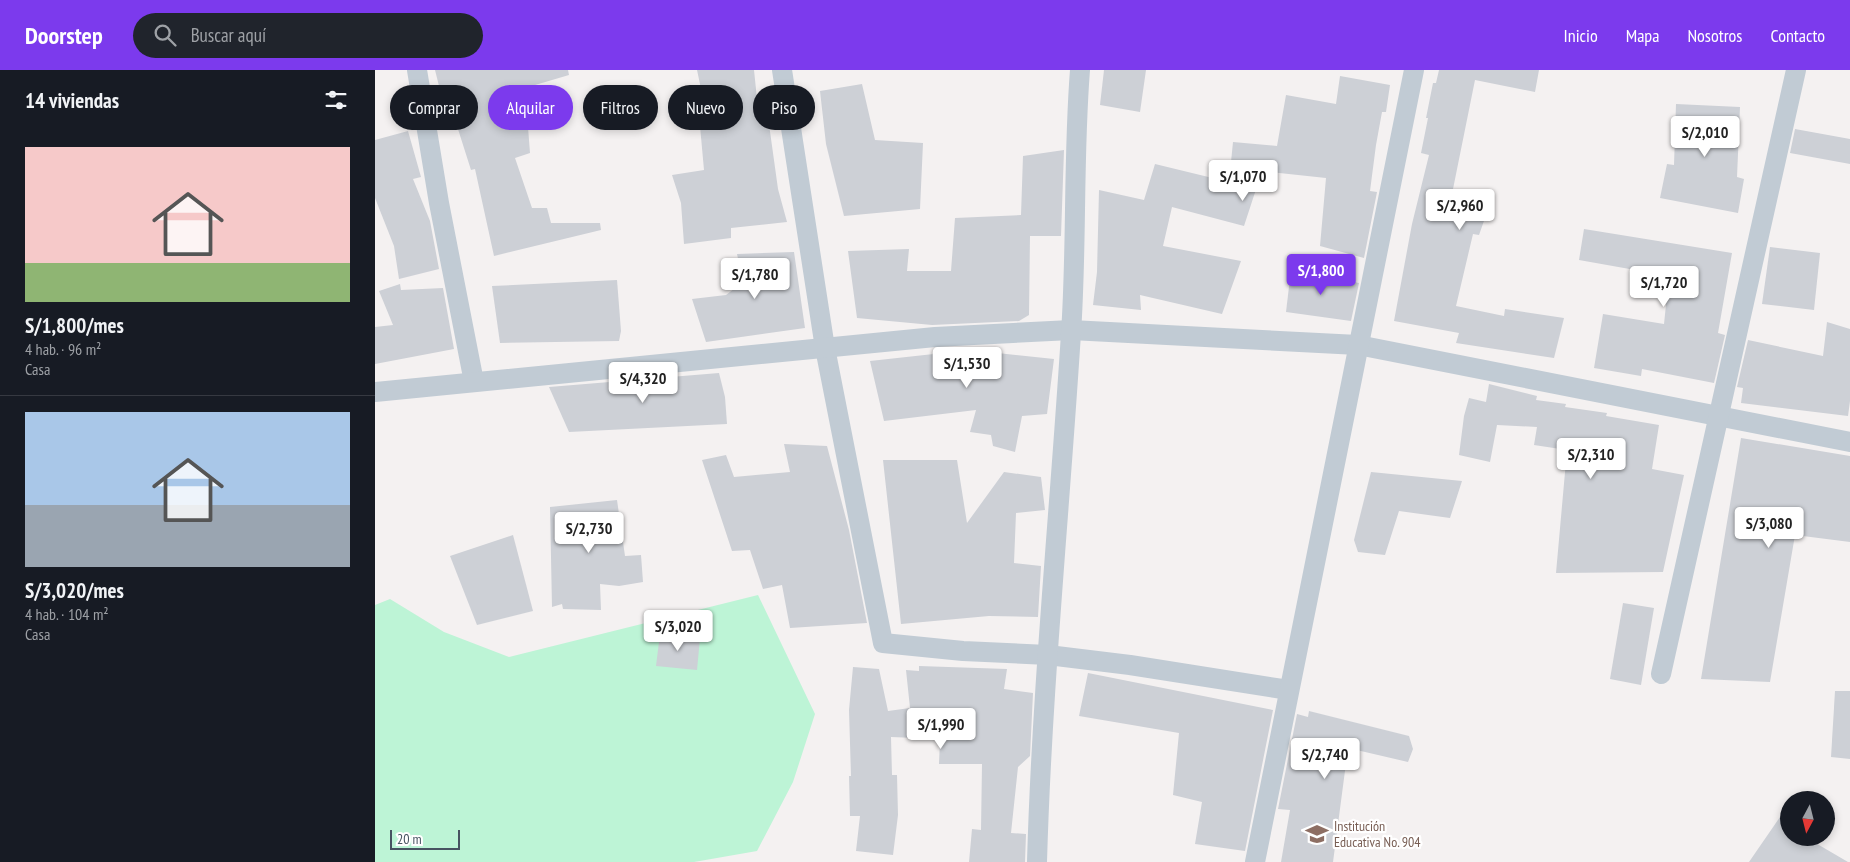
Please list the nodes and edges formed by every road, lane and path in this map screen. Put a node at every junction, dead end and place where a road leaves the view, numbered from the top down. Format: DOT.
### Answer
graph roads {
  1 [pos="417,70"];
  2 [pos="782,70"];
  3 [pos="1080,70"];
  4 [pos="1414,70"];
  5 [pos="1796,70"];
  6 [pos="1071,330"];
  7 [pos="1358,345"];
  8 [pos="825,348"];
  9 [pos="474,382"];
  10 [pos="375,392"];
  11 [pos="1719,415"];
  12 [pos="1850,442"];
  13 [pos="1048,655"];
  14 [pos="1661,674"];
  15 [pos="1289,690"];
  16 [pos="1037,862"];
  17 [pos="1255,862"];
  1 -- 9 [label="street"];
  2 -- 8 [label="street"];
  3 -- 6 [label="street"];
  4 -- 7 [label="street"];
  5 -- 11 [label="street"];
  6 -- 7 [label="street"];
  6 -- 8 [label="street"];
  6 -- 13 [label="street"];
  7 -- 11 [label="street"];
  7 -- 15 [label="street"];
  8 -- 9 [label="street"];
  8 -- 13 [label="street"];
  9 -- 10 [label="street"];
  11 -- 12 [label="street"];
  11 -- 14 [label="street"];
  13 -- 15 [label="street"];
  13 -- 16 [label="street"];
  15 -- 17 [label="street"];
}
